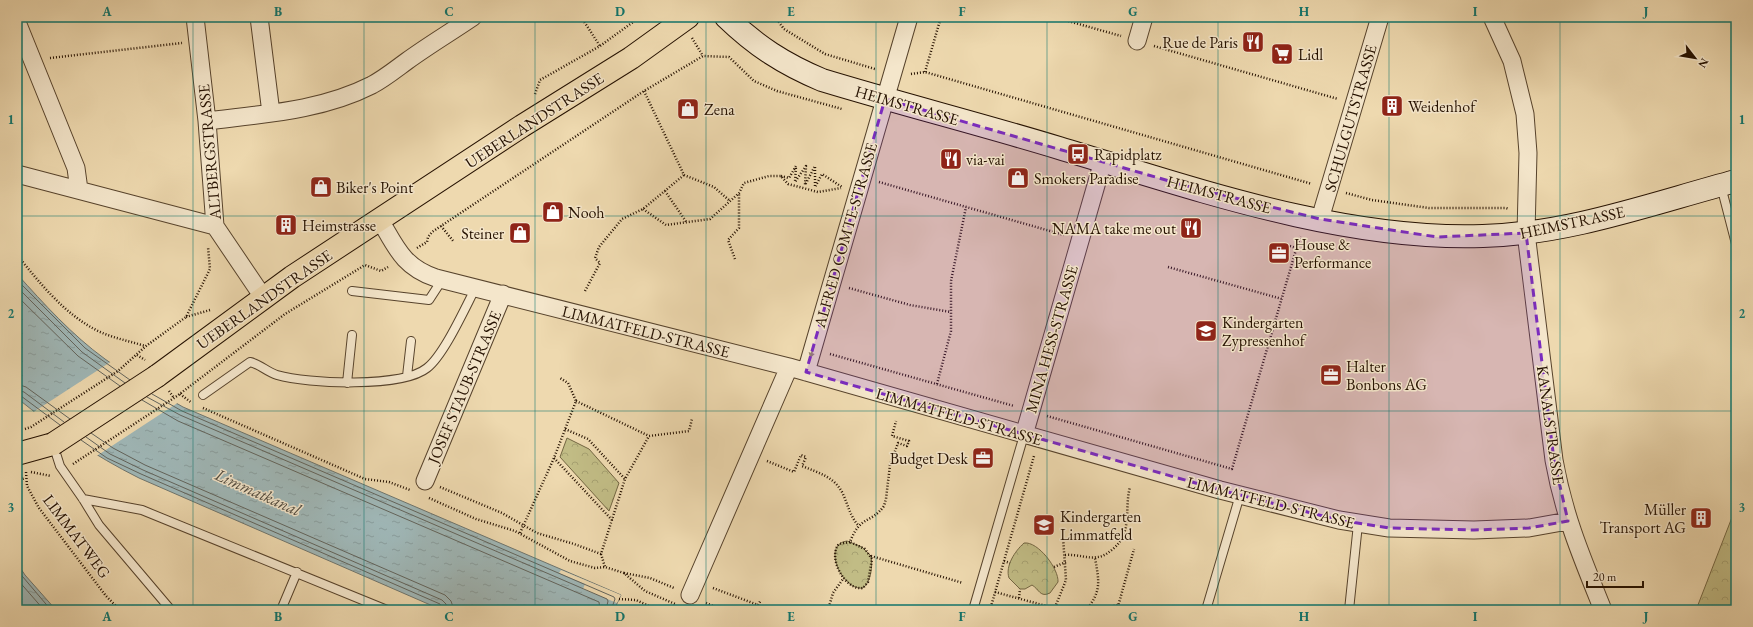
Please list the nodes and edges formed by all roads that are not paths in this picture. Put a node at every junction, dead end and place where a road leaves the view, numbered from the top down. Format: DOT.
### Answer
graph roads {
  1 [pos="195,17"];
  2 [pos="259,17"];
  3 [pos="473,17"];
  4 [pos="688,17"];
  5 [pos="726,17"];
  6 [pos="909,17"];
  7 [pos="1144,17"];
  8 [pos="1380,17"];
  9 [pos="1492,17"];
  10 [pos="17,22"];
  11 [pos="1137,41"];
  12 [pos="885,99"];
  13 [pos="271,113"];
  14 [pos="207,121"];
  15 [pos="1103,161"];
  16 [pos="17,174"];
  17 [pos="1728,183"];
  18 [pos="79,190"];
  19 [pos="1320,219"];
  20 [pos="380,220"];
  21 [pos="1527,224"];
  22 [pos="215,226"];
  23 [pos="1736,244"];
  24 [pos="442,280"];
  25 [pos="476,288"];
  26 [pos="352,291"];
  27 [pos="503,294"];
  28 [pos="263,297"];
  29 [pos="352,334"];
  30 [pos="411,341"];
  31 [pos="788,367"];
  32 [pos="806,372"];
  33 [pos="407,376"];
  34 [pos="347,383"];
  35 [pos="203,395"];
  36 [pos="1024,435"];
  37 [pos="53,444"];
  38 [pos="21,463"];
  39 [pos="425,488"];
  40 [pos="1240,495"];
  41 [pos="83,499"];
  42 [pos="1568,521"];
  43 [pos="1358,524"];
  44 [pos="298,572"];
  45 [pos="686,601"];
  46 [pos="171,610"];
  47 [pos="281,610"];
  48 [pos="387,610"];
  49 [pos="973,610"];
  50 [pos="1206,610"];
  51 [pos="1349,610"];
  52 [pos="1603,610"];
  1 -- 14 [label="street, ALTBERGSTRASSE"];
  2 -- 13 [label="street"];
  3 -- 13 [label="street"];
  4 -- 20 [label="main road, UEBERLANDSTRASSE"];
  5 -- 12 [label="street, HEIMSTRASSE"];
  6 -- 12 [label="street, ALFRED COMTE-STRASSE"];
  7 -- 11 [label="street"];
  8 -- 19 [label="street, SCHULGUTSTRASSE"];
  9 -- 21 [label="street, KANALSTRASSE"];
  10 -- 18 [label="street"];
  12 -- 15 [label="street, HEIMSTRASSE"];
  12 -- 32 [label="street, ALFRED COMTE-STRASSE, one-way"];
  13 -- 14 [label="street"];
  14 -- 22 [label="street, ALTBERGSTRASSE"];
  15 -- 19 [label="street, HEIMSTRASSE"];
  15 -- 36 [label="street, MINA HESS-STRASSE"];
  16 -- 18 [label="street"];
  17 -- 21 [label="street, HEIMSTRASSE"];
  17 -- 23 [label="lane"];
  18 -- 22 [label="street"];
  19 -- 21 [label="street, HEIMSTRASSE"];
  20 -- 24 [label="street, LIMMATFELD-STRASSE"];
  20 -- 28 [label="main road, UEBERLANDSTRASSE"];
  21 -- 42 [label="street, KANALSTRASSE"];
  22 -- 28 [label="street, ALTBERGSTRASSE"];
  24 -- 25 [label="street, LIMMATFELD-STRASSE"];
  24 -- 26 [label="lane"];
  25 -- 27 [label="street, LIMMATFELD-STRASSE"];
  25 -- 33 [label="lane"];
  27 -- 31 [label="street, LIMMATFELD-STRASSE"];
  27 -- 39 [label="street, JOSEF STAUB-STRASSE"];
  28 -- 37 [label="main road, UEBERLANDSTRASSE, bridge"];
  29 -- 34 [label="lane"];
  30 -- 33 [label="lane"];
  31 -- 32 [label="street, LIMMATFELD-STRASSE"];
  31 -- 45 [label="street"];
  32 -- 36 [label="street, LIMMATFELD-STRASSE"];
  33 -- 34 [label="lane"];
  34 -- 35 [label="lane"];
  36 -- 40 [label="street, LIMMATFELD-STRASSE"];
  36 -- 49 [label="lane, MINA HESS-STRASSE"];
  37 -- 38 [label="main road, UEBERLANDSTRASSE"];
  37 -- 41 [label="lane"];
  40 -- 43 [label="street, LIMMATFELD-STRASSE"];
  40 -- 50 [label="lane"];
  41 -- 44 [label="lane"];
  41 -- 46 [label="lane"];
  42 -- 43 [label="street, LIMMATFELD-STRASSE"];
  42 -- 52 [label="street, KANALSTRASSE"];
  43 -- 51 [label="lane"];
  44 -- 47 [label="lane"];
  44 -- 48 [label="lane"];
}
